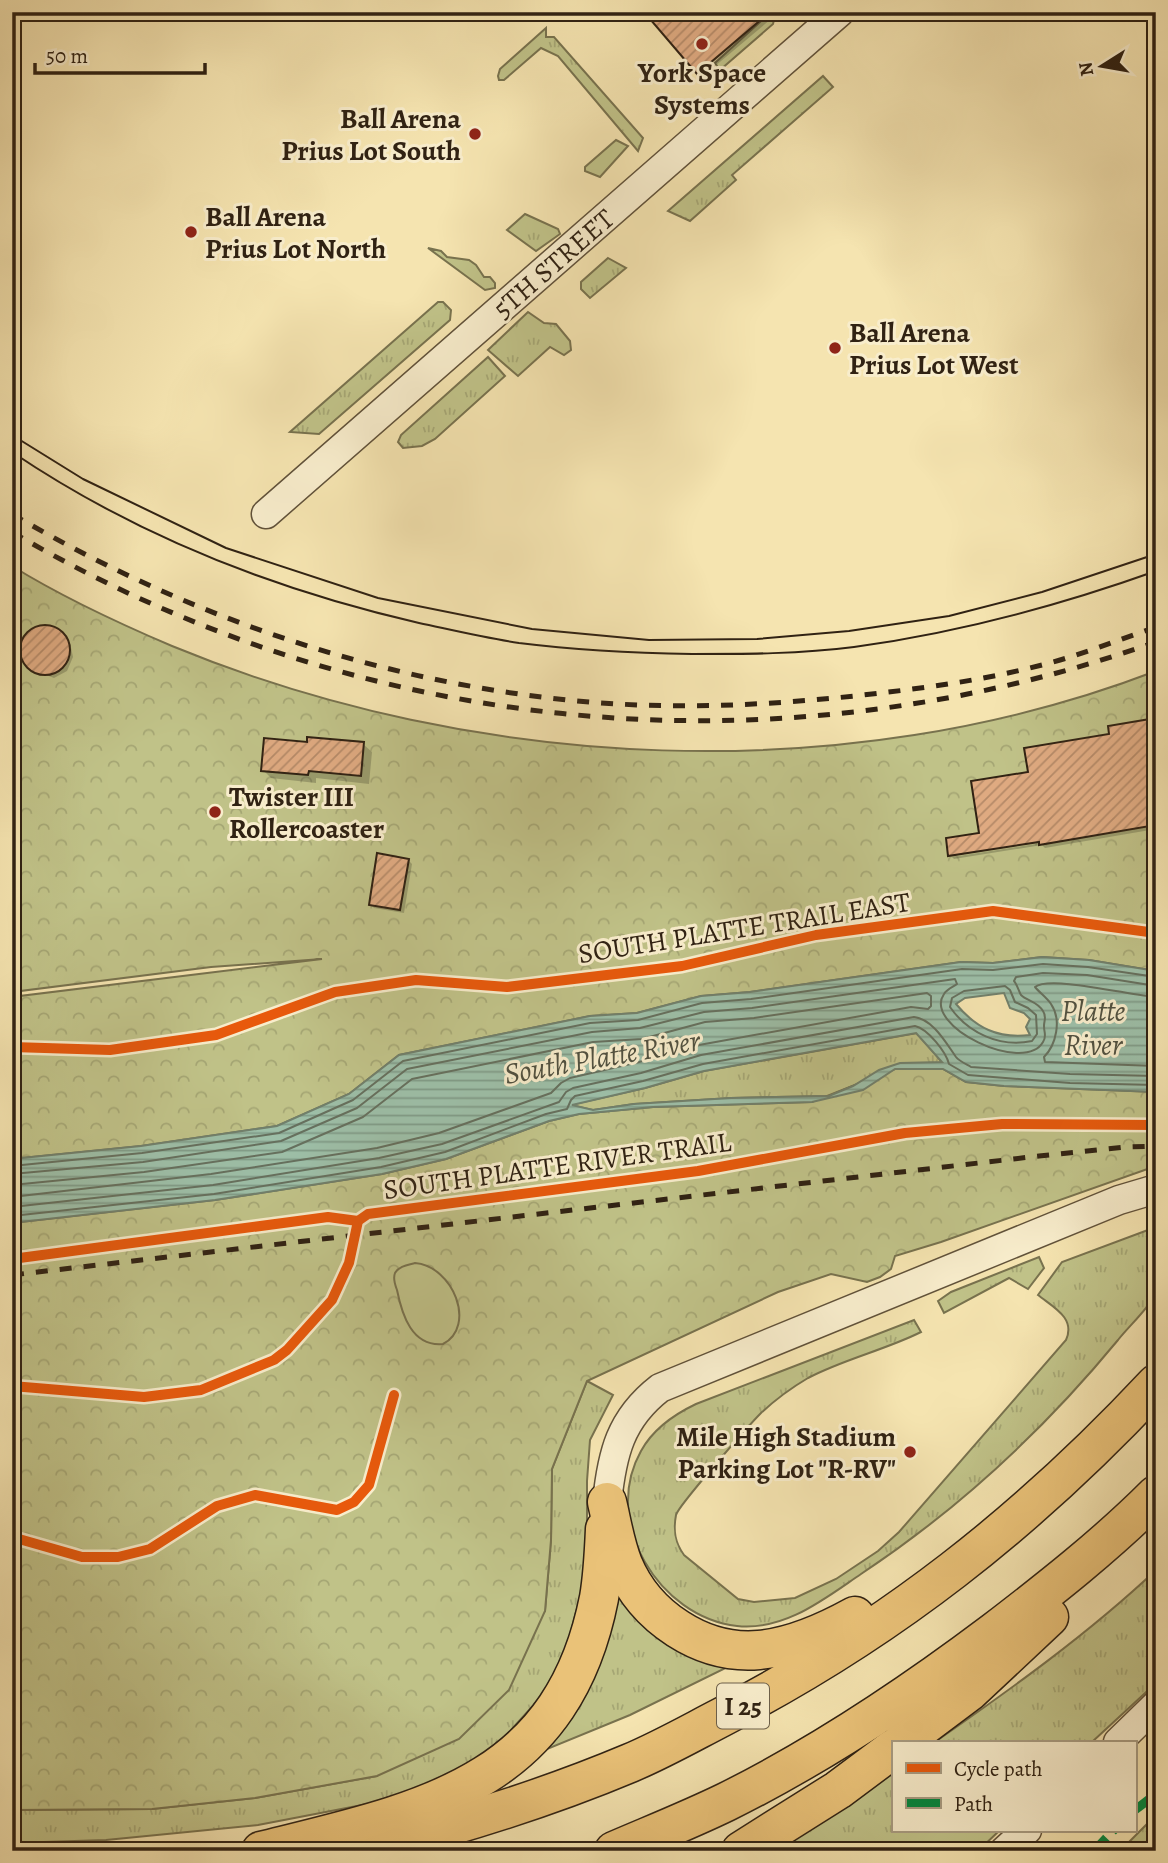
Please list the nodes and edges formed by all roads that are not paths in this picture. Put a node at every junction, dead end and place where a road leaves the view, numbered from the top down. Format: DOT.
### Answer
graph roads {
  1 [pos="840,12"];
  2 [pos="266,514"];
  3 [pos="1156,1189"];
  4 [pos="1156,1384"];
  5 [pos="1076,1466"];
  6 [pos="1156,1495"];
  7 [pos="1156,1501"];
  8 [pos="607,1502"];
  9 [pos="1156,1705"];
  10 [pos="903,1741"];
  11 [pos="1119,1741"];
  12 [pos="892,1750"];
  13 [pos="1025,1832"];
  14 [pos="261,1851"];
  15 [pos="358,1851"];
  16 [pos="614,1851"];
  17 [pos="741,1851"];
  18 [pos="1004,1851"];
  1 -- 2 [label="street, 5TH STREET"];
  3 -- 8 [label="street"];
  4 -- 5 [label="highway, I 25"];
  5 -- 8 [label="highway"];
  5 -- 15 [label="highway, I 25"];
  6 -- 16 [label="highway"];
  7 -- 10 [label="highway"];
  8 -- 14 [label="highway"];
  9 -- 11 [label="street"];
  12 -- 17 [label="highway"];
  13 -- 18 [label="street"];
}
